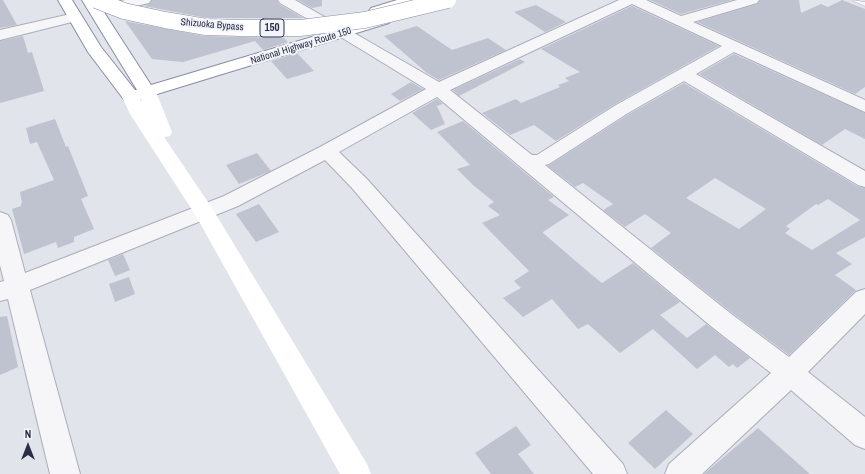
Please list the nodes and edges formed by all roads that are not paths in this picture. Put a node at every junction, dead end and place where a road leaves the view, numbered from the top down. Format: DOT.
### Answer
graph roads {
  1 [pos="65,0"];
  2 [pos="123,0"];
  3 [pos="144,0"];
  4 [pos="285,0"];
  5 [pos="412,0"];
  6 [pos="422,0"];
  7 [pos="448,0"];
  8 [pos="455,0"];
  9 [pos="630,0"];
  10 [pos="635,0"];
  11 [pos="752,0"];
  12 [pos="855,0"];
  13 [pos="93,4"];
  14 [pos="865,4"];
  15 [pos="75,16"];
  16 [pos="680,21"];
  17 [pos="337,30"];
  18 [pos="0,35"];
  19 [pos="730,46"];
  20 [pos="684,74"];
  21 [pos="438,89"];
  22 [pos="140,92"];
  23 [pos="865,107"];
  24 [pos="327,151"];
  25 [pos="529,162"];
  26 [pos="865,180"];
  27 [pos="205,213"];
  28 [pos="0,220"];
  29 [pos="8,289"];
  30 [pos="865,299"];
  31 [pos="790,373"];
  32 [pos="865,434"];
  33 [pos="65,474"];
  34 [pos="356,474"];
  35 [pos="612,474"];
  36 [pos="680,474"];
  1 -- 15 [label="main road"];
  2 -- 6 [label="main road, Shizuoka Bypass / 150"];
  3 -- 13 [label="street"];
  4 -- 17 [label="street"];
  5 -- 17 [label="main road, National Highway Route 150 / 150"];
  7 -- 13 [label="main road, Shizuoka Bypass / 150, bridge"];
  8 -- 17 [label="main road, National Highway Route 150 / 150"];
  9 -- 21 [label="street"];
  10 -- 16 [label="street"];
  11 -- 16 [label="street"];
  12 -- 14 [label="lane"];
  13 -- 22 [label="main road"];
  15 -- 18 [label="street"];
  15 -- 22 [label="main road"];
  16 -- 19 [label="street"];
  17 -- 21 [label="street"];
  17 -- 22 [label="main road, National Highway Route 150 / 150"];
  19 -- 20 [label="street"];
  19 -- 23 [label="street"];
  20 -- 25 [label="street"];
  20 -- 26 [label="street"];
  21 -- 24 [label="street"];
  21 -- 25 [label="street"];
  22 -- 27 [label="main road"];
  24 -- 27 [label="street"];
  24 -- 35 [label="street"];
  25 -- 31 [label="street"];
  27 -- 29 [label="street"];
  27 -- 34 [label="main road"];
  28 -- 29 [label="street"];
  29 -- 33 [label="street"];
  30 -- 31 [label="street"];
  31 -- 32 [label="street"];
  31 -- 36 [label="street"];
}
